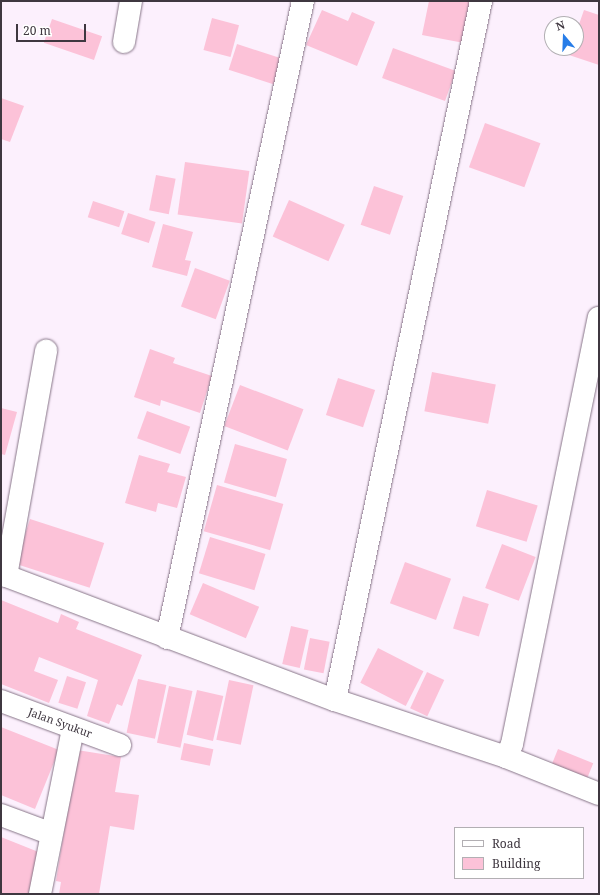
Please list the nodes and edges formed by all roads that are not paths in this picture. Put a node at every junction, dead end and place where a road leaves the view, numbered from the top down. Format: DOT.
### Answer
graph roads {
  1 [pos="131,1"];
  2 [pos="303,1"];
  3 [pos="480,1"];
  4 [pos="124,42"];
  5 [pos="599,318"];
  6 [pos="46,351"];
  7 [pos="4,575"];
  8 [pos="167,638"];
  9 [pos="335,700"];
  10 [pos="1,701"];
  11 [pos="73,729"];
  12 [pos="120,745"];
  13 [pos="506,757"];
  14 [pos="599,794"];
  15 [pos="1,815"];
  16 [pos="52,834"];
  17 [pos="40,894"];
  1 -- 4 [label="street"];
  2 -- 8 [label="street"];
  3 -- 9 [label="street"];
  5 -- 13 [label="street"];
  6 -- 7 [label="street"];
  7 -- 8 [label="street"];
  8 -- 9 [label="street"];
  9 -- 13 [label="street"];
  10 -- 11 [label="street, Jalan Syukur"];
  11 -- 12 [label="street, Jalan Syukur"];
  11 -- 16 [label="street"];
  13 -- 14 [label="street"];
  15 -- 16 [label="street"];
  16 -- 17 [label="street"];
}
